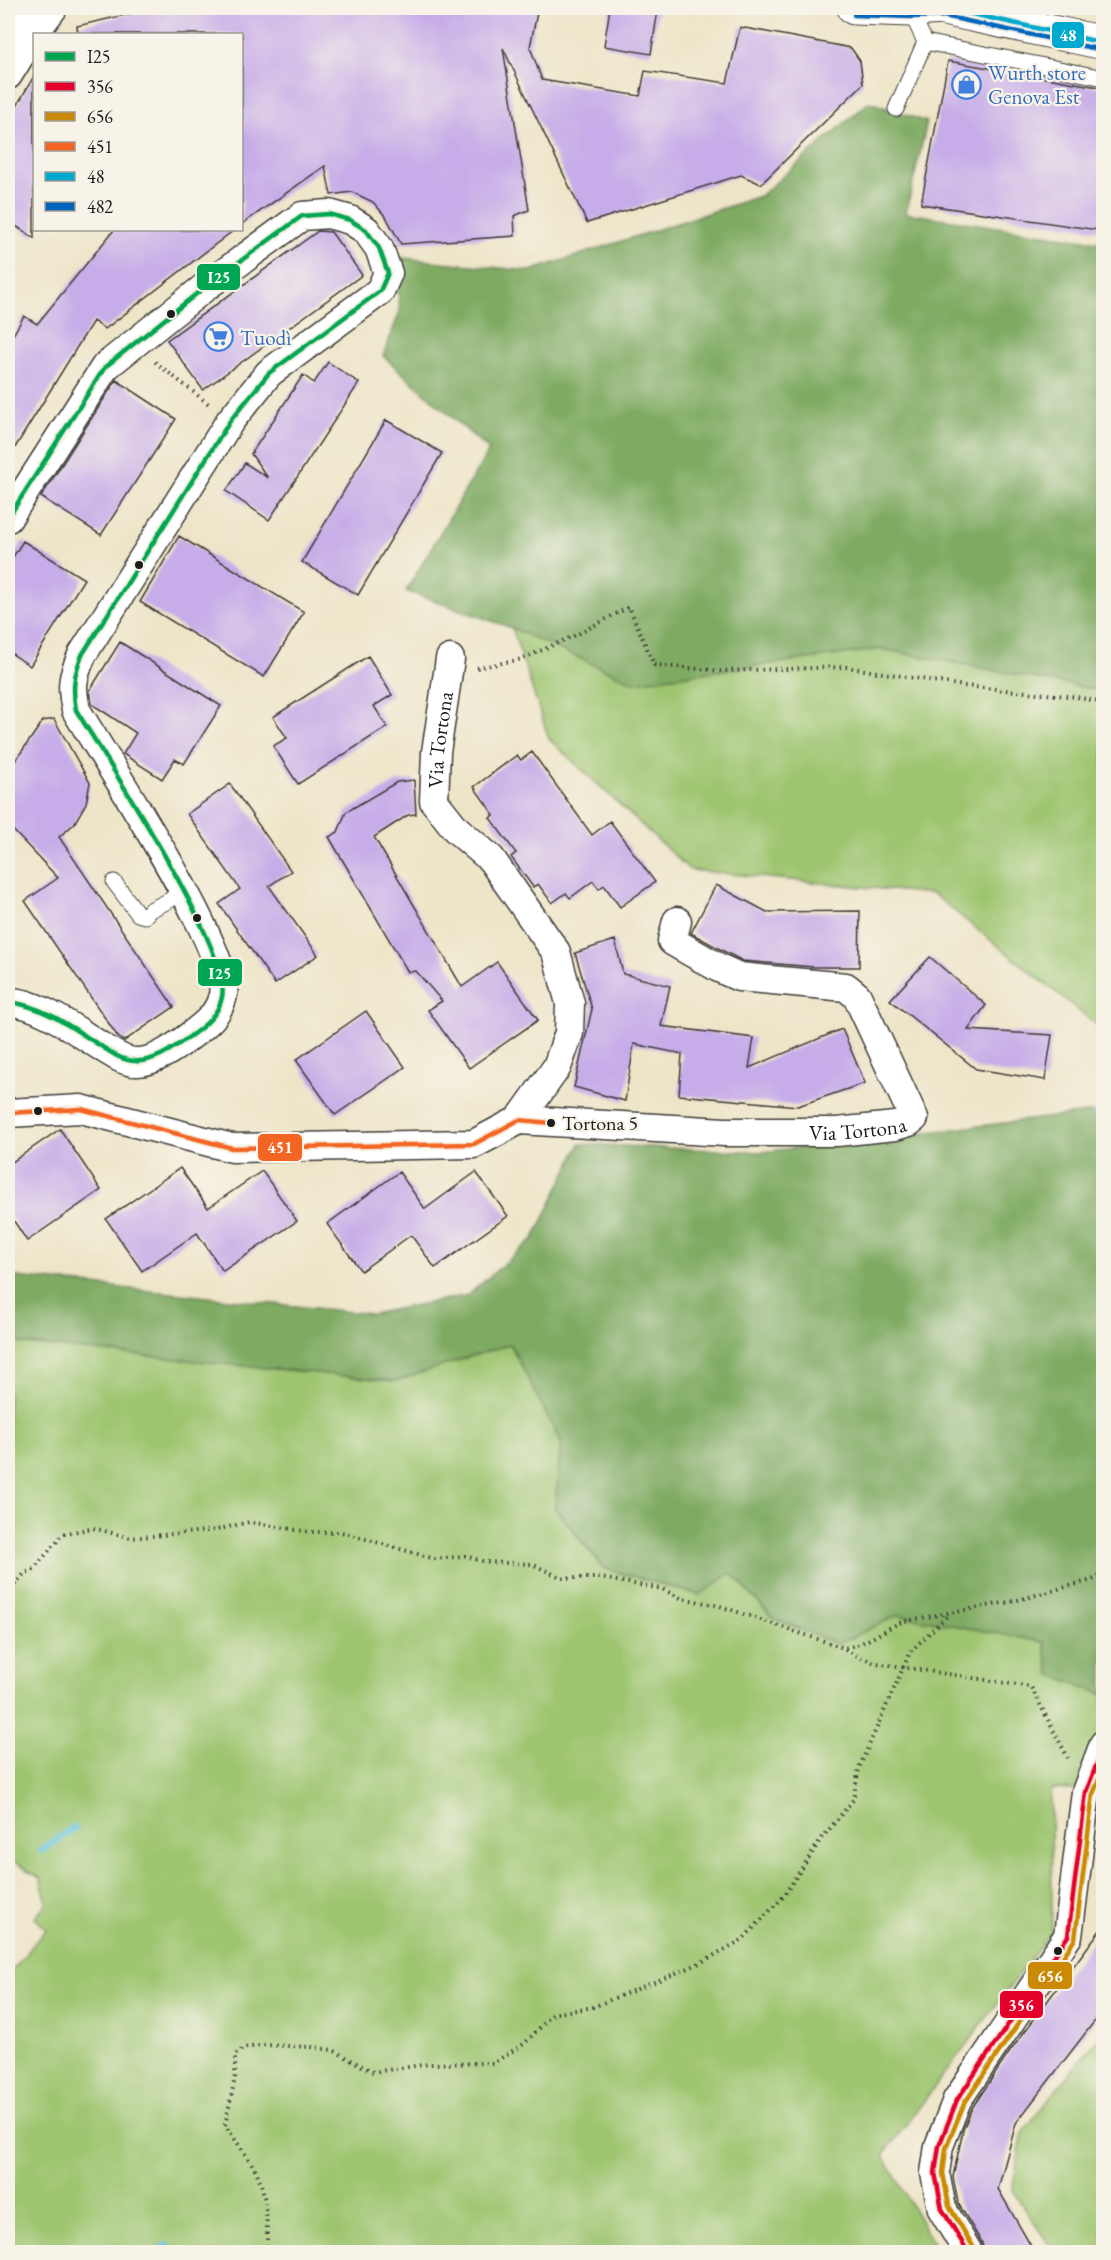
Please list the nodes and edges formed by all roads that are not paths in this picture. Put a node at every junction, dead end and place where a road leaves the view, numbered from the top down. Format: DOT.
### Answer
graph roads {
  1 [pos="51,8"];
  2 [pos="855,8"];
  3 [pos="931,9"];
  4 [pos="8,26"];
  5 [pos="34,33"];
  6 [pos="33,35"];
  7 [pos="925,42"];
  8 [pos="1104,43"];
  9 [pos="8,75"];
  10 [pos="1104,78"];
  11 [pos="896,109"];
  12 [pos="8,518"];
  13 [pos="450,658"];
  14 [pos="114,882"];
  15 [pos="183,887"];
  16 [pos="677,921"];
  17 [pos="8,1002"];
  18 [pos="8,1113"];
  19 [pos="519,1120"];
  20 [pos="1104,1744"];
  21 [pos="968,2253"];
  1 -- 4 [label="main road"];
  1 -- 5 [label="street"];
  2 -- 3 [label="main road"];
  3 -- 7 [label="lane"];
  3 -- 8 [label="main road"];
  6 -- 9 [label="street"];
  7 -- 10 [label="lane"];
  7 -- 11 [label="lane"];
  12 -- 15 [label="street"];
  13 -- 19 [label="street, Via Tortona"];
  14 -- 15 [label="lane"];
  15 -- 17 [label="street"];
  16 -- 19 [label="street, Via Tortona"];
  18 -- 19 [label="street, Via Tortona"];
  20 -- 21 [label="street"];
}
